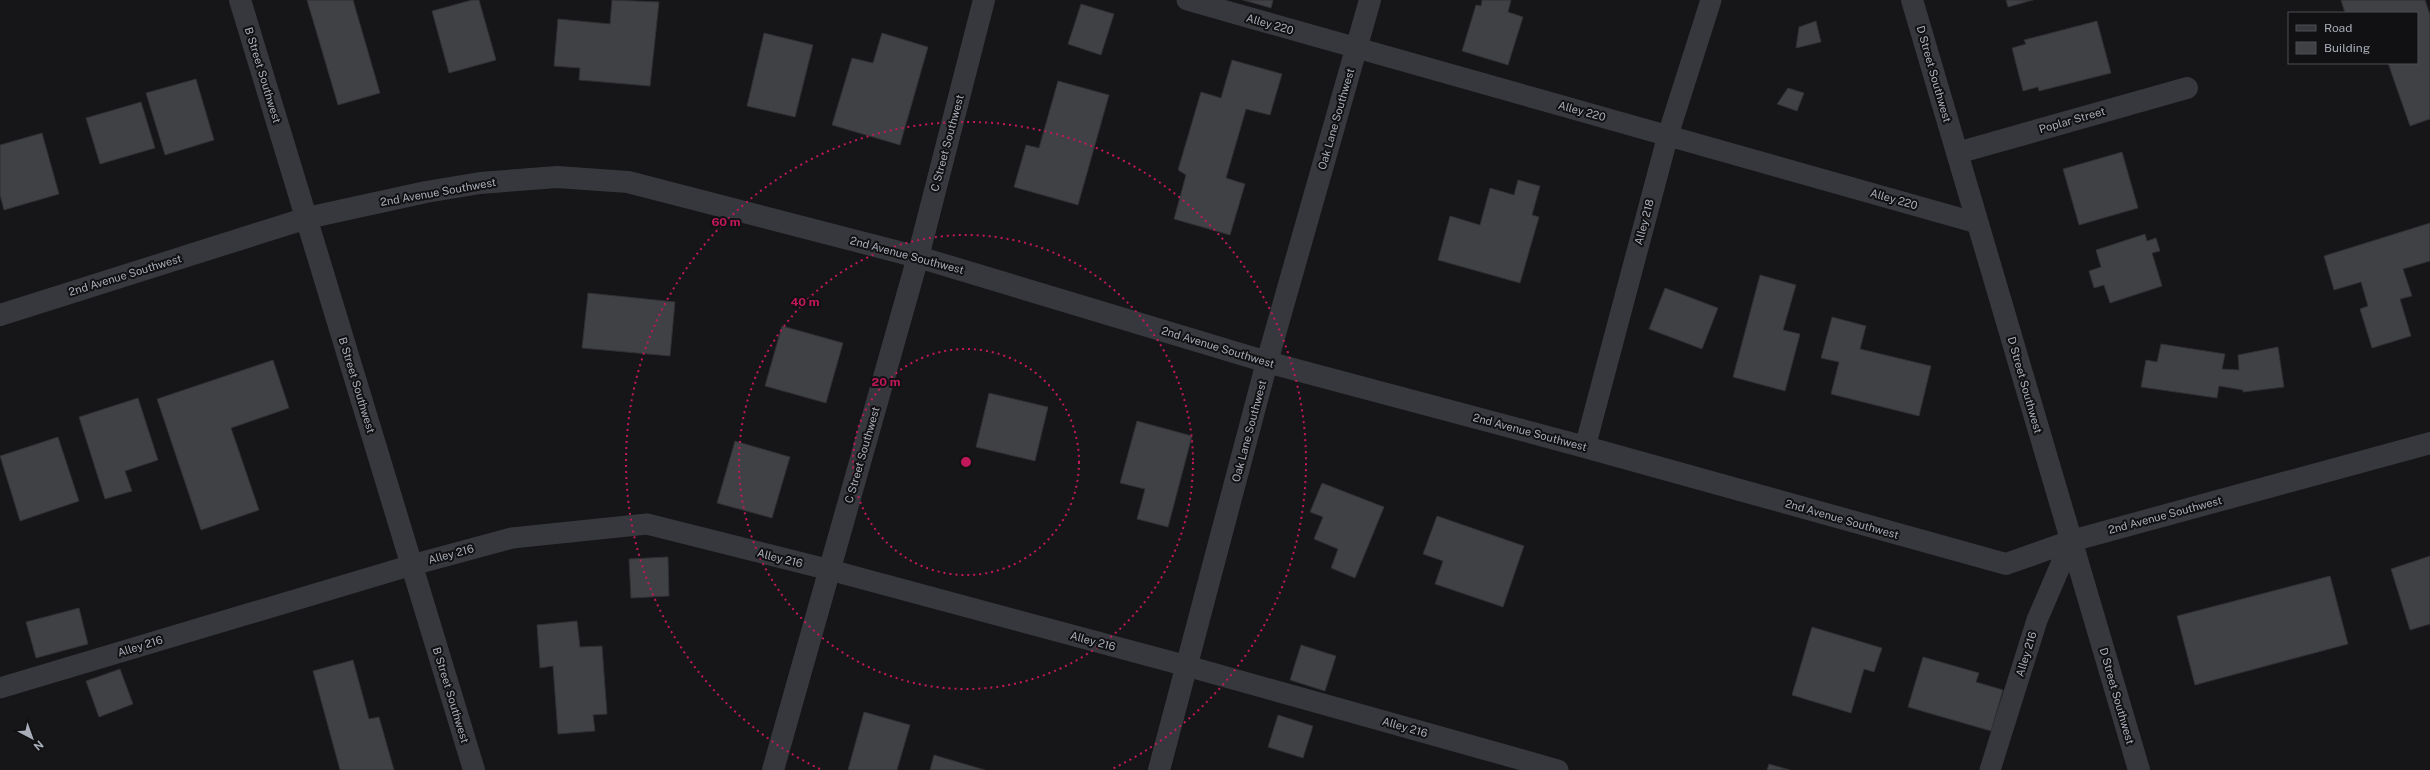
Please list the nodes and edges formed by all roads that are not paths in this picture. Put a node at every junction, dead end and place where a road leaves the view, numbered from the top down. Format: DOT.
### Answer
graph roads {
  1 [pos="240,0"];
  2 [pos="984,0"];
  3 [pos="1187,0"];
  4 [pos="1370,0"];
  5 [pos="1711,0"];
  6 [pos="1912,0"];
  7 [pos="1356,48"];
  8 [pos="2187,88"];
  9 [pos="1668,134"];
  10 [pos="1957,153"];
  11 [pos="307,218"];
  12 [pos="1978,223"];
  13 [pos="918,257"];
  14 [pos="0,315"];
  15 [pos="1268,362"];
  16 [pos="2430,443"];
  17 [pos="1584,447"];
  18 [pos="2071,541"];
  19 [pos="412,565"];
  20 [pos="830,570"];
  21 [pos="1187,666"];
  22 [pos="0,688"];
  23 [pos="474,770"];
  24 [pos="773,770"];
  25 [pos="1159,770"];
  26 [pos="1558,770"];
  27 [pos="1990,770"];
  28 [pos="2139,770"];
  1 -- 11 [label="street, B Street Southwest"];
  2 -- 13 [label="street, C Street Southwest"];
  3 -- 7 [label="lane, Alley 220"];
  4 -- 7 [label="street, Oak Lane Southwest"];
  5 -- 9 [label="lane, Alley 218"];
  6 -- 10 [label="street, D Street Southwest"];
  7 -- 9 [label="lane, Alley 220"];
  7 -- 15 [label="street, Oak Lane Southwest"];
  8 -- 10 [label="street, Poplar Street"];
  9 -- 12 [label="lane, Alley 220"];
  9 -- 17 [label="lane, Alley 218"];
  10 -- 12 [label="street, D Street Southwest"];
  11 -- 13 [label="street, 2nd Avenue Southwest"];
  11 -- 14 [label="street, 2nd Avenue Southwest"];
  11 -- 19 [label="street, B Street Southwest"];
  12 -- 18 [label="street, D Street Southwest"];
  13 -- 15 [label="street, 2nd Avenue Southwest"];
  13 -- 20 [label="street, C Street Southwest"];
  15 -- 17 [label="street, 2nd Avenue Southwest"];
  15 -- 21 [label="street, Oak Lane Southwest"];
  16 -- 18 [label="street, 2nd Avenue Southwest"];
  17 -- 18 [label="street, 2nd Avenue Southwest"];
  18 -- 27 [label="lane, Alley 216"];
  18 -- 28 [label="street, D Street Southwest"];
  19 -- 20 [label="lane, Alley 216"];
  19 -- 22 [label="lane, Alley 216"];
  19 -- 23 [label="street, B Street Southwest"];
  20 -- 21 [label="lane, Alley 216"];
  20 -- 24 [label="street, C Street Southwest"];
  21 -- 25 [label="street, Oak Lane Southwest"];
  21 -- 26 [label="lane, Alley 216"];
}
